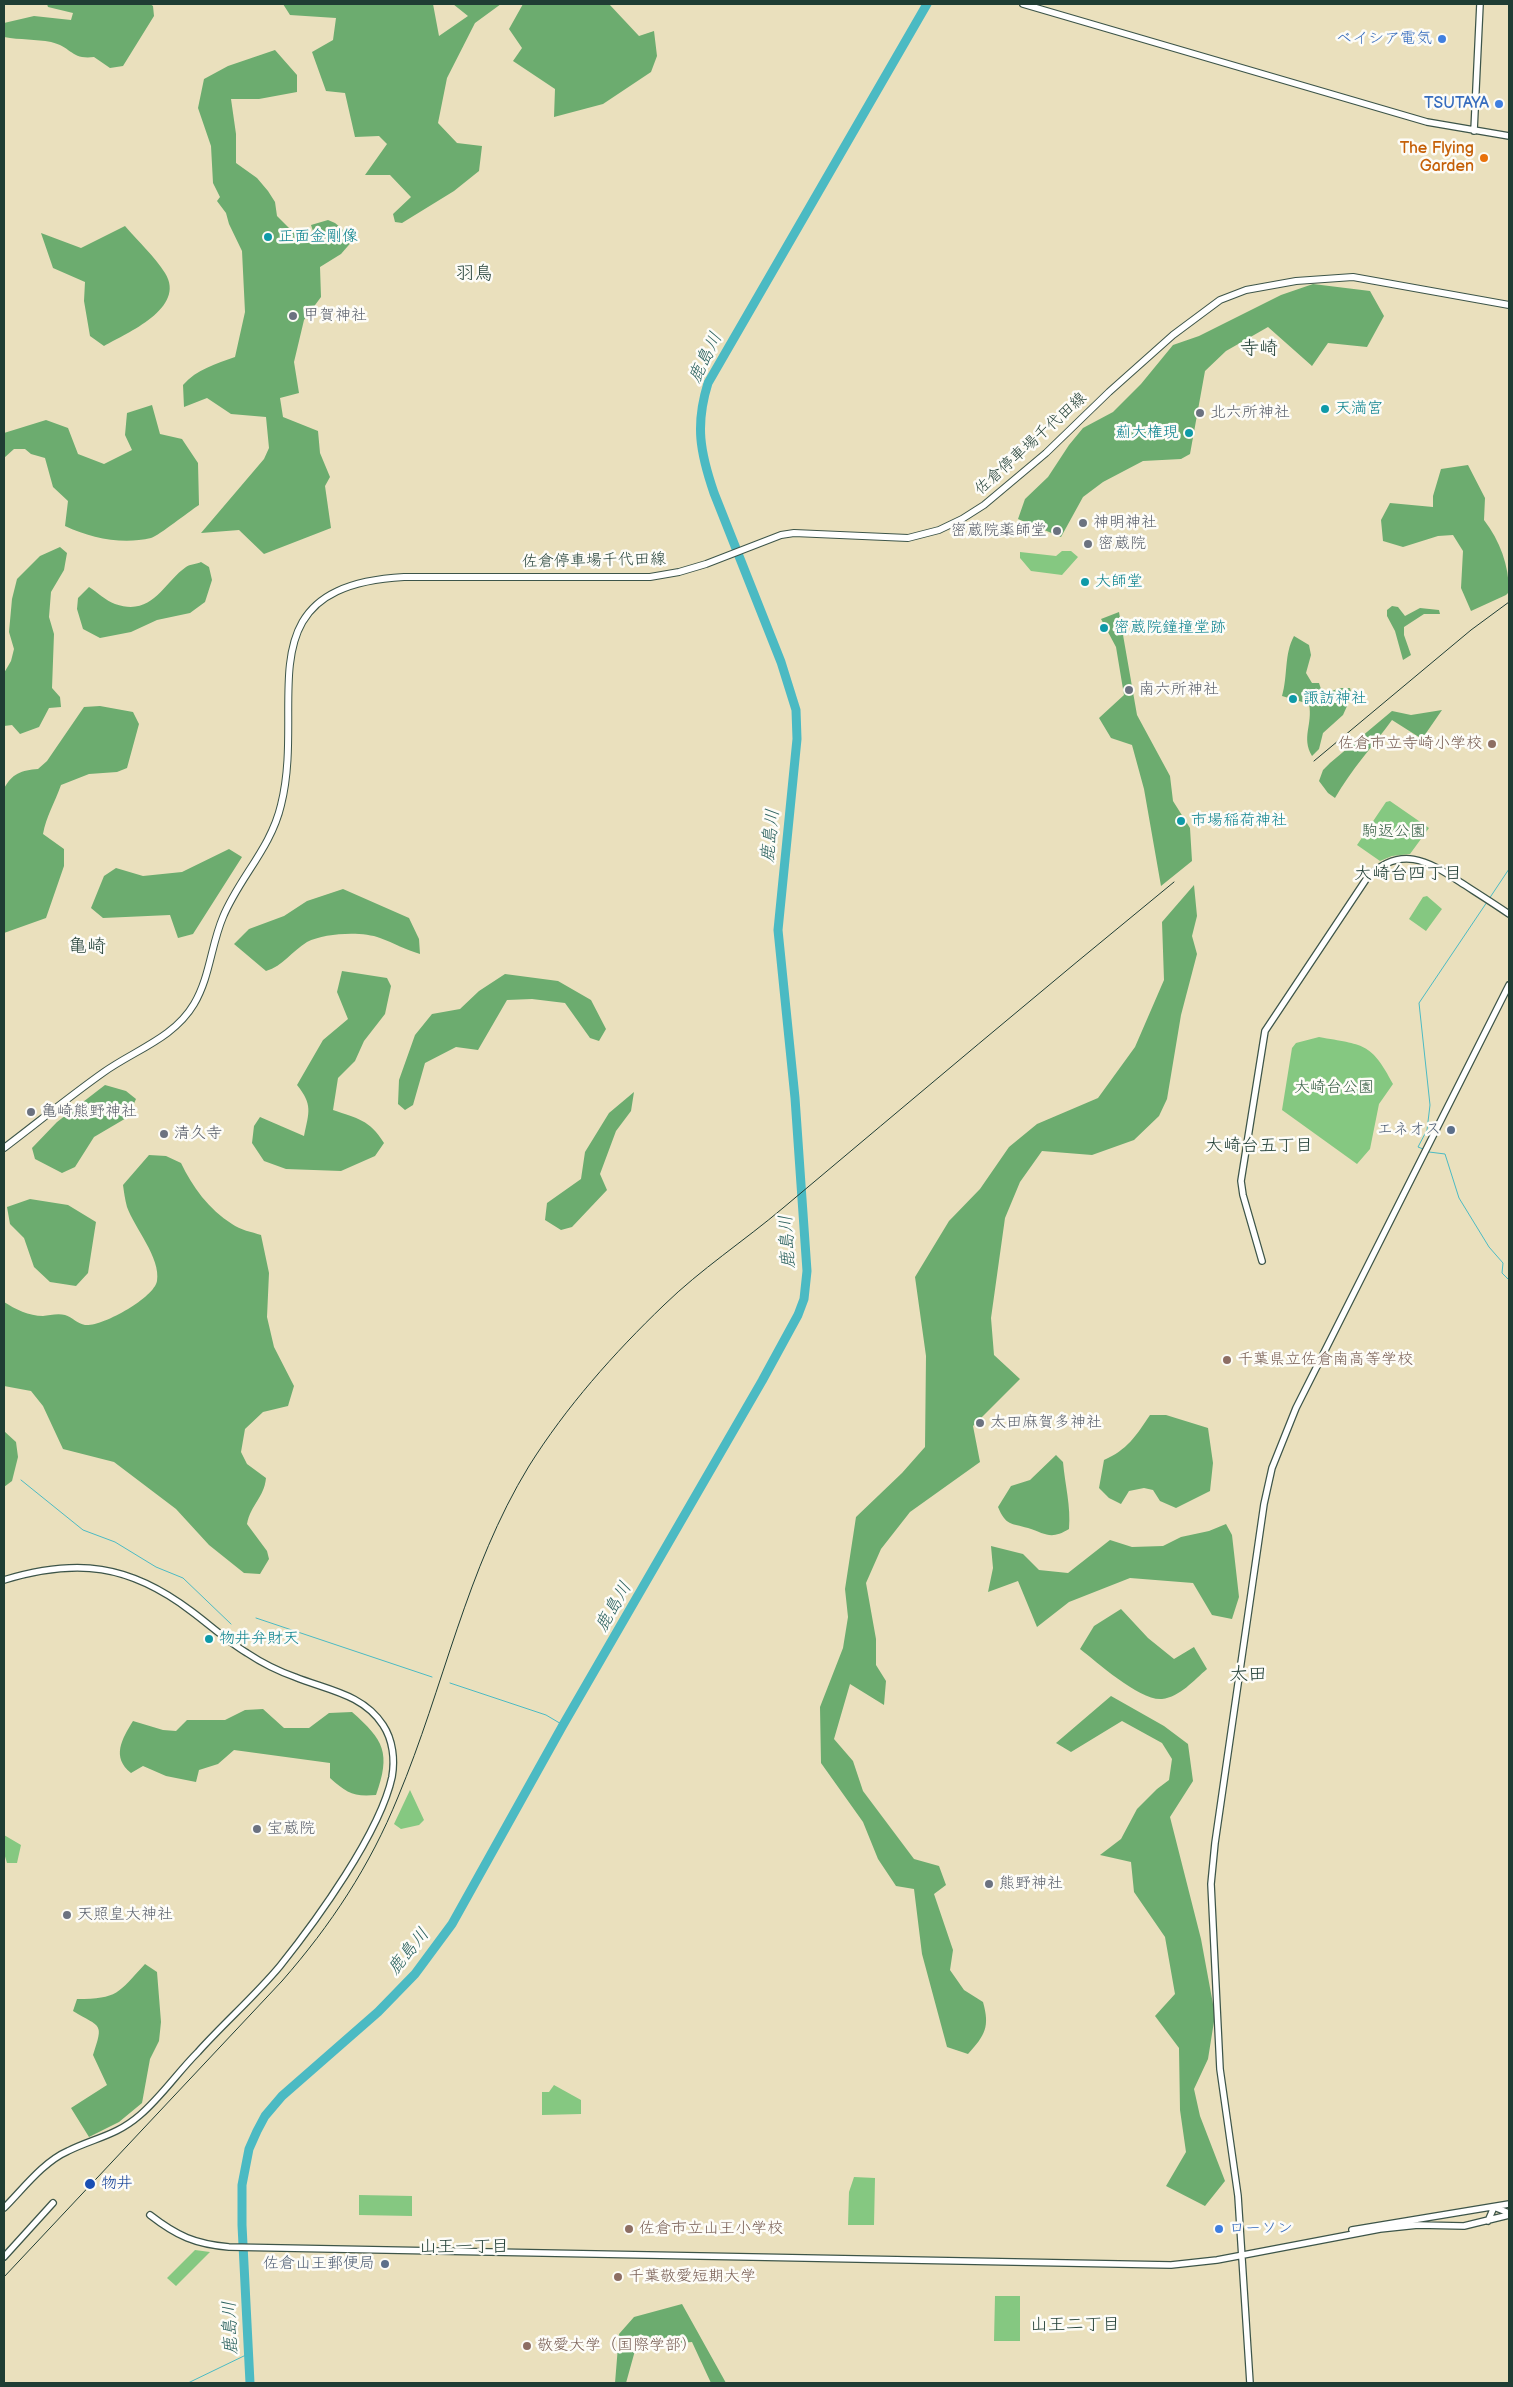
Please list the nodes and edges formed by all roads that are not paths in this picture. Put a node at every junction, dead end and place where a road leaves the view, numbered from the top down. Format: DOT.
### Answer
graph roads {
  1 [pos="1023,4"];
  2 [pos="1480,4"];
  3 [pos="1474,131"];
  4 [pos="1509,136"];
  5 [pos="1509,304"];
  6 [pos="1509,914"];
  7 [pos="1509,985"];
  8 [pos="4,1148"];
  9 [pos="1262,1261"];
  10 [pos="4,1580"];
  11 [pos="53,2203"];
  12 [pos="1509,2204"];
  13 [pos="1494,2206"];
  14 [pos="4,2208"];
  15 [pos="1509,2214"];
  16 [pos="150,2216"];
  17 [pos="1488,2221"];
  18 [pos="1331,2237"];
  19 [pos="1242,2254"];
  20 [pos="4,2257"];
  21 [pos="1250,2383"];
  1 -- 3 [label="street"];
  2 -- 3 [label="street"];
  3 -- 4 [label="street"];
  5 -- 8 [label="main road, 佐倉停車場千代田線"];
  6 -- 9 [label="street"];
  7 -- 19 [label="street"];
  10 -- 14 [label="street"];
  11 -- 20 [label="street"];
  12 -- 13 [label="street"];
  13 -- 15 [label="street"];
  13 -- 17 [label="street"];
  13 -- 18 [label="street"];
  15 -- 17 [label="street"];
  16 -- 19 [label="street"];
  17 -- 18 [label="street"];
  18 -- 19 [label="street"];
  19 -- 21 [label="street"];
}
